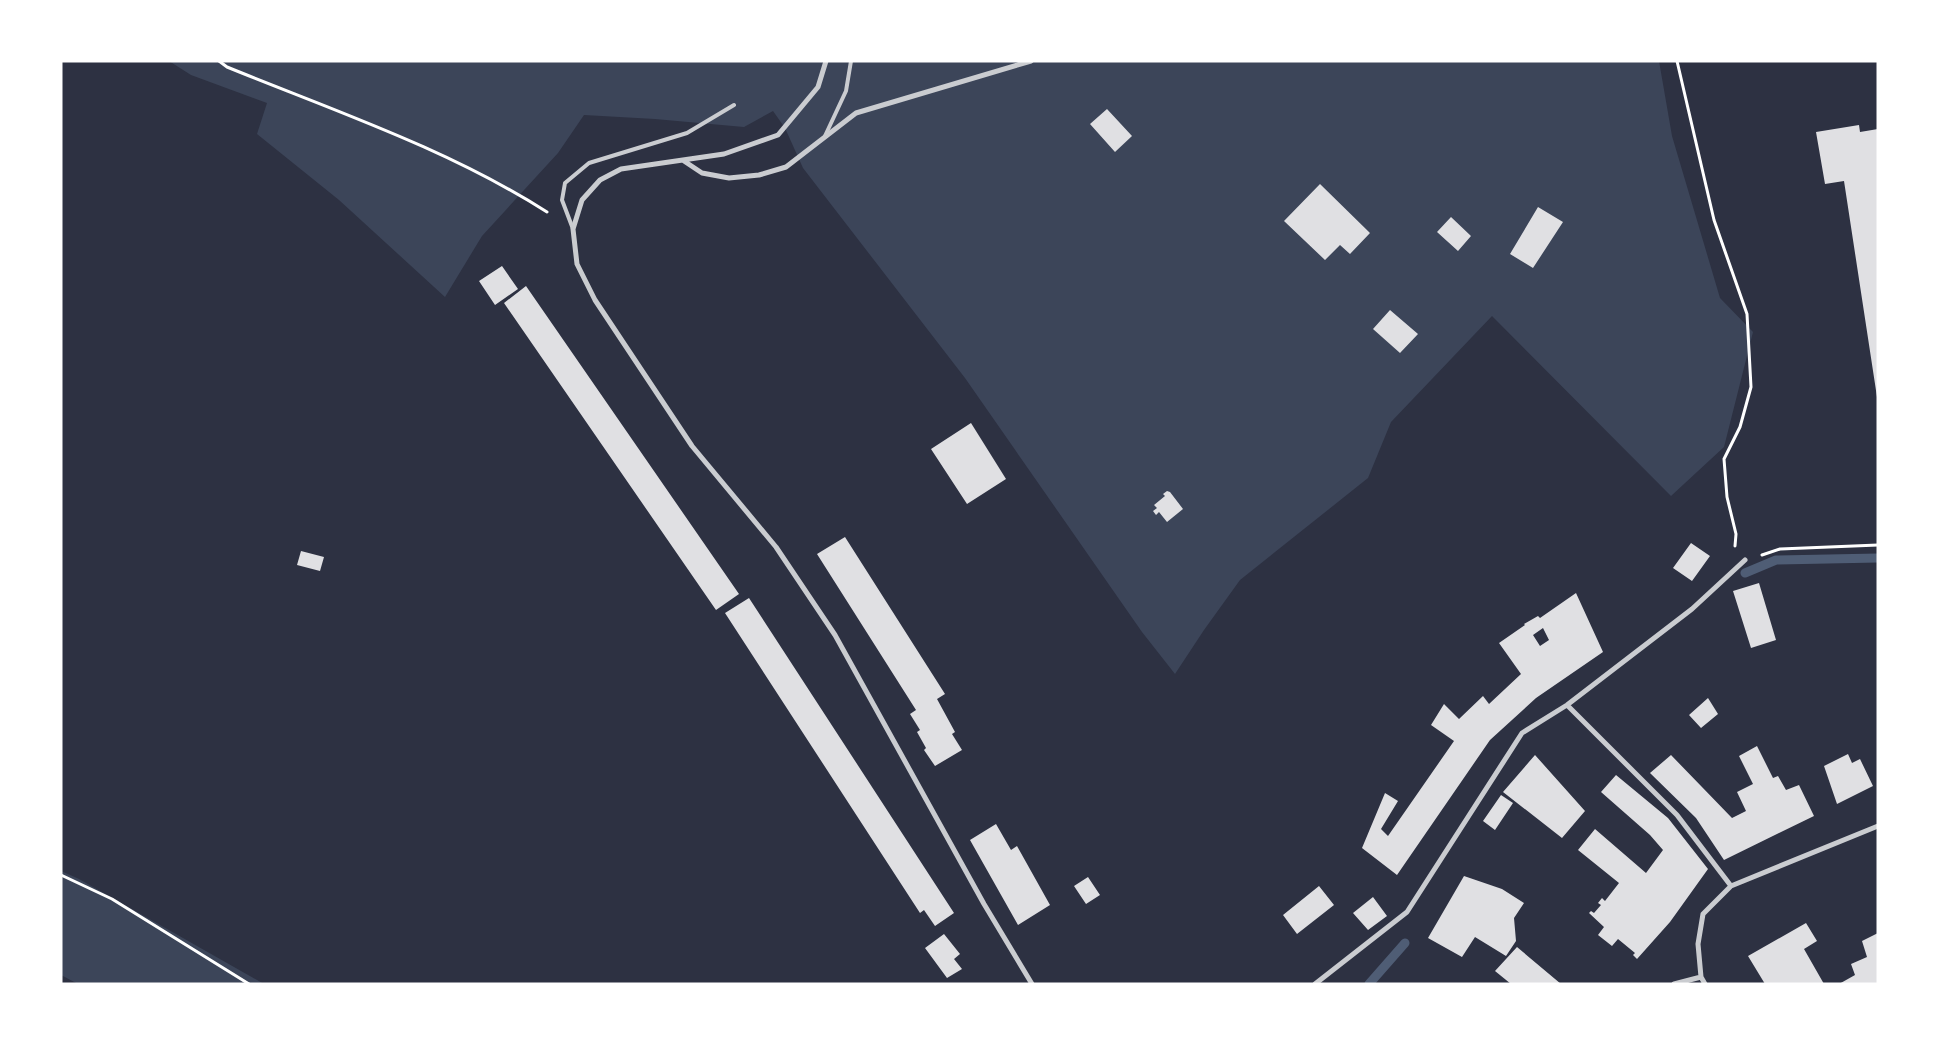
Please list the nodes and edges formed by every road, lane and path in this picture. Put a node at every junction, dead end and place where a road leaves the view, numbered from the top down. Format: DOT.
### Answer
graph roads {
  1 [pos="219,61"];
  2 [pos="826,61"];
  3 [pos="851,61"];
  4 [pos="1030,61"];
  5 [pos="1678,61"];
  6 [pos="734,104"];
  7 [pos="824,138"];
  8 [pos="684,160"];
  9 [pos="573,229"];
  10 [pos="1878,545"];
  11 [pos="1744,560"];
  12 [pos="1733,571"];
  13 [pos="1567,705"];
  14 [pos="1878,826"];
  15 [pos="61,875"];
  16 [pos="1731,886"];
  17 [pos="1701,977"];
  18 [pos="249,984"];
  19 [pos="1032,984"];
  20 [pos="1314,984"];
  21 [pos="1674,984"];
  22 [pos="1705,984"];
  1 -- 9 [label="path"];
  2 -- 8 [label="street"];
  3 -- 7 [label="lane"];
  4 -- 7 [label="street"];
  5 -- 12 [label="path"];
  6 -- 9 [label="lane"];
  7 -- 8 [label="street"];
  8 -- 9 [label="street"];
  9 -- 19 [label="street"];
  10 -- 11 [label="path"];
  11 -- 12 [label="street"];
  12 -- 13 [label="street"];
  13 -- 16 [label="street"];
  13 -- 20 [label="street"];
  14 -- 16 [label="street"];
  15 -- 18 [label="path"];
  16 -- 17 [label="street"];
  17 -- 21 [label="street"];
  17 -- 22 [label="street"];
}
